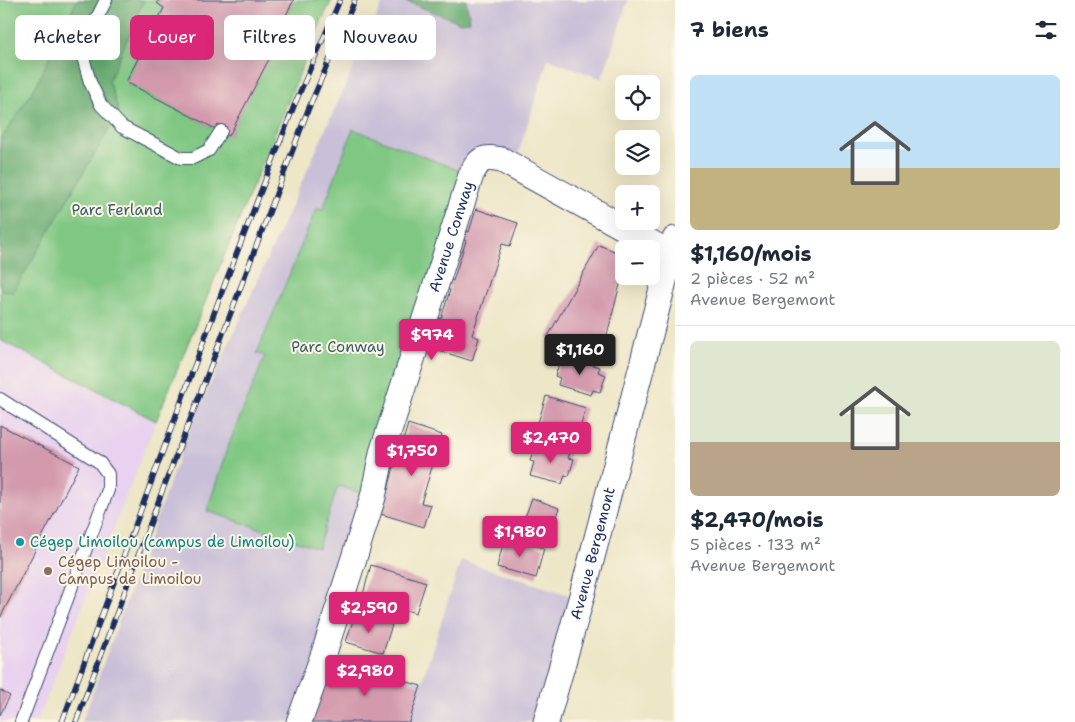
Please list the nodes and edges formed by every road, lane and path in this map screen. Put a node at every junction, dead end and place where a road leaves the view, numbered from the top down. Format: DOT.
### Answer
graph roads {
  1 [pos="106,0"];
  2 [pos="221,131"];
  3 [pos="674,250"];
  4 [pos="0,399"];
  5 [pos="21,722"];
  6 [pos="299,722"];
  7 [pos="546,722"];
  1 -- 2 [label="lane"];
  3 -- 6 [label="street, Avenue Conway"];
  3 -- 7 [label="street, Avenue Bergemont"];
  4 -- 5 [label="lane"];
}
